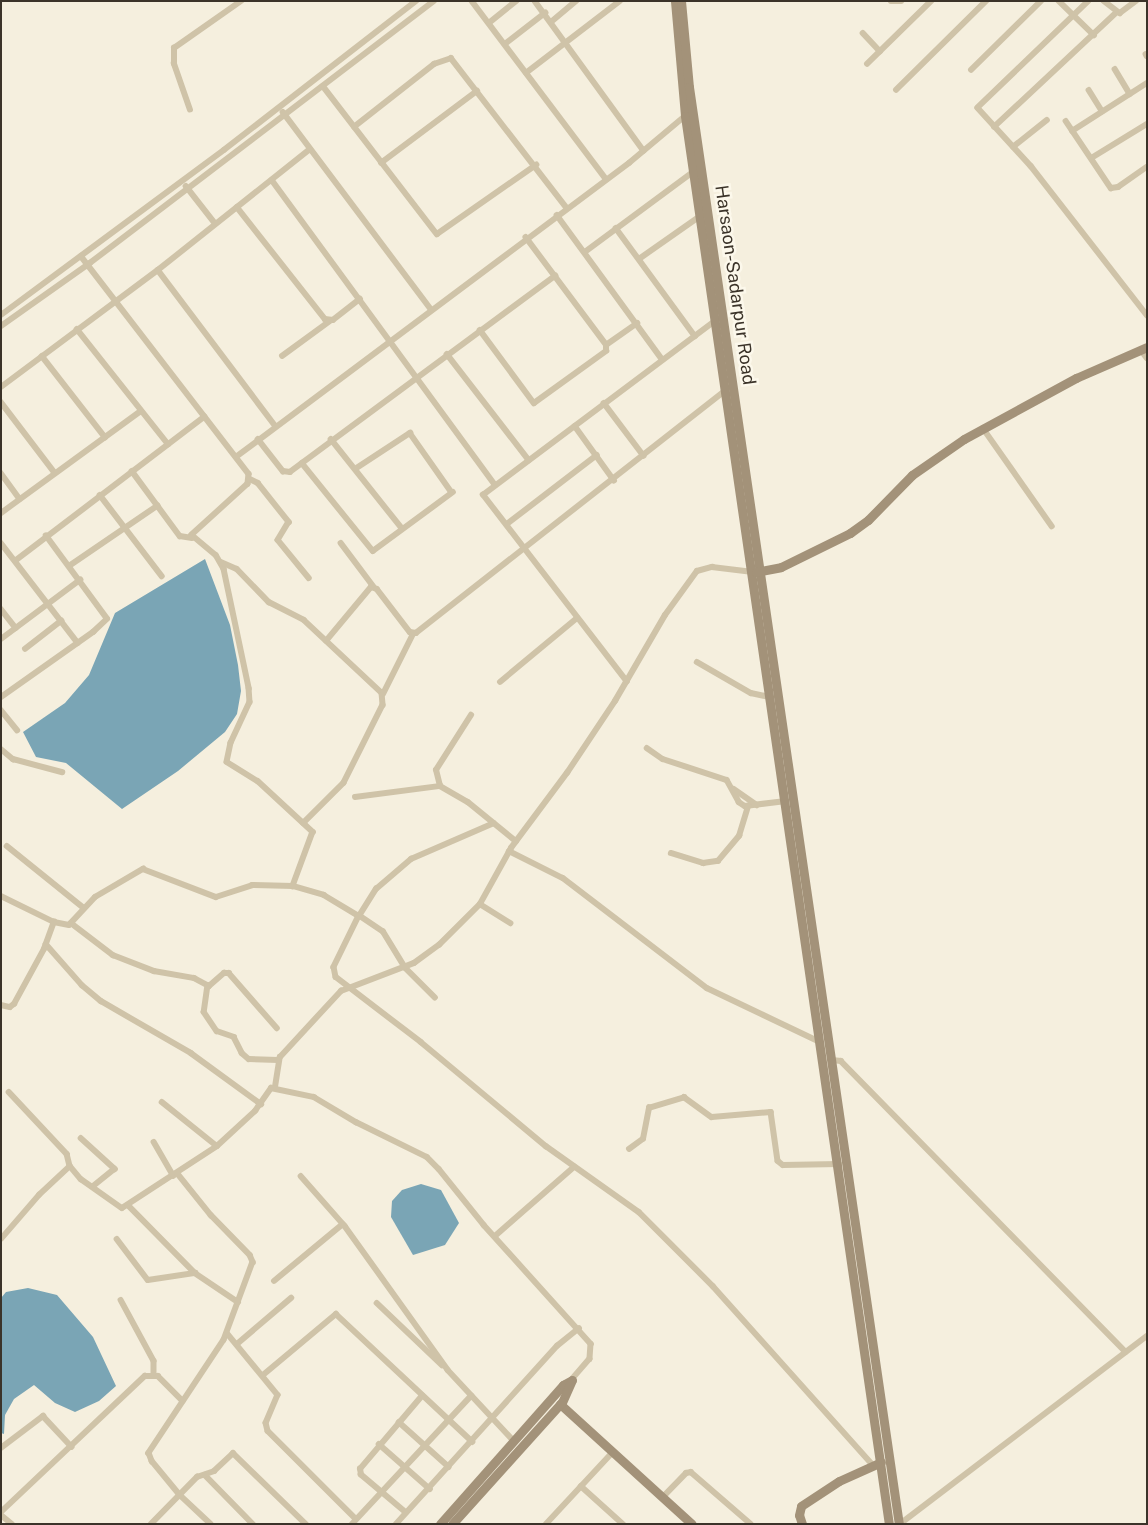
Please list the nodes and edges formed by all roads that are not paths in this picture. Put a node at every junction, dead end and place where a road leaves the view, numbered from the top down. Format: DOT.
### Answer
graph roads {
  1 [pos="241,1"];
  2 [pos="416,1"];
  3 [pos="434,1"];
  4 [pos="472,1"];
  5 [pos="516,1"];
  6 [pos="536,1"];
  7 [pos="576,1"];
  8 [pos="620,1"];
  9 [pos="891,1"];
  10 [pos="901,1"];
  11 [pos="931,1"];
  12 [pos="986,1"];
  13 [pos="1041,1"];
  14 [pos="1060,1"];
  15 [pos="1090,1"];
  16 [pos="1104,1"];
  17 [pos="1136,1"];
  18 [pos="678,2"];
  19 [pos="545,13"];
  20 [pos="1116,13"];
  21 [pos="1075,16"];
  22 [pos="551,22"];
  23 [pos="488,23"];
  24 [pos="863,33"];
  25 [pos="1094,34"];
  26 [pos="566,41"];
  27 [pos="505,44"];
  28 [pos="880,51"];
  29 [pos="867,64"];
  30 [pos="1115,68"];
  31 [pos="971,70"];
  32 [pos="526,73"];
  33 [pos="1147,83"];
  34 [pos="323,86"];
  35 [pos="896,90"];
  36 [pos="1089,90"];
  37 [pos="477,91"];
  38 [pos="1130,94"];
  39 [pos="280,108"];
  40 [pos="190,110"];
  41 [pos="1102,111"];
  42 [pos="285,115"];
  43 [pos="685,116"];
  44 [pos="1047,120"];
  45 [pos="1066,121"];
  46 [pos="1147,124"];
  47 [pos="994,126"];
  48 [pos="354,127"];
  49 [pos="1072,131"];
  50 [pos="1013,147"];
  51 [pos="310,149"];
  52 [pos="644,151"];
  53 [pos="1093,157"];
  54 [pos="381,163"];
  55 [pos="536,165"];
  56 [pos="1147,167"];
  57 [pos="693,172"];
  58 [pos="606,179"];
  59 [pos="272,180"];
  60 [pos="182,181"];
  61 [pos="188,188"];
  62 [pos="237,207"];
  63 [pos="567,208"];
  64 [pos="557,215"];
  65 [pos="700,217"];
  66 [pos="215,224"];
  67 [pos="616,228"];
  68 [pos="526,238"];
  69 [pos="585,252"];
  70 [pos="81,256"];
  71 [pos="639,259"];
  72 [pos="87,265"];
  73 [pos="158,270"];
  74 [pos="555,276"];
  75 [pos="360,299"];
  76 [pos="115,302"];
  77 [pos="430,309"];
  78 [pos="3,311"];
  79 [pos="1147,315"];
  80 [pos="10,319"];
  81 [pos="330,321"];
  82 [pos="715,321"];
  83 [pos="637,323"];
  84 [pos="1,326"];
  85 [pos="77,329"];
  86 [pos="480,330"];
  87 [pos="696,336"];
  88 [pos="390,339"];
  89 [pos="606,345"];
  90 [pos="1144,348"];
  91 [pos="447,354"];
  92 [pos="42,356"];
  93 [pos="282,356"];
  94 [pos="1147,358"];
  95 [pos="662,360"];
  96 [pos="417,376"];
  97 [pos="1,386"];
  98 [pos="726,390"];
  99 [pos="1,402"];
  100 [pos="604,403"];
  101 [pos="141,411"];
  102 [pos="204,418"];
  103 [pos="275,425"];
  104 [pos="575,426"];
  105 [pos="983,428"];
  106 [pos="105,436"];
  107 [pos="258,439"];
  108 [pos="331,439"];
  109 [pos="168,444"];
  110 [pos="597,455"];
  111 [pos="644,456"];
  112 [pos="236,457"];
  113 [pos="529,460"];
  114 [pos="302,463"];
  115 [pos="355,469"];
  116 [pos="132,471"];
  117 [pos="55,472"];
  118 [pos="1,473"];
  119 [pos="250,479"];
  120 [pos="614,480"];
  121 [pos="495,485"];
  122 [pos="100,495"];
  123 [pos="20,499"];
  124 [pos="157,506"];
  125 [pos="1,513"];
  126 [pos="507,524"];
  127 [pos="1052,526"];
  128 [pos="401,527"];
  129 [pos="126,530"];
  130 [pos="46,536"];
  131 [pos="192,538"];
  132 [pos="1,543"];
  133 [pos="341,543"];
  134 [pos="525,550"];
  135 [pos="15,561"];
  136 [pos="221,562"];
  137 [pos="69,566"];
  138 [pos="755,572"];
  139 [pos="162,576"];
  140 [pos="309,578"];
  141 [pos="80,580"];
  142 [pos="374,587"];
  143 [pos="49,604"];
  144 [pos="1,609"];
  145 [pos="577,618"];
  146 [pos="61,621"];
  147 [pos="16,628"];
  148 [pos="414,634"];
  149 [pos="1,639"];
  150 [pos="326,641"];
  151 [pos="78,643"];
  152 [pos="26,649"];
  153 [pos="697,662"];
  154 [pos="500,682"];
  155 [pos="627,682"];
  156 [pos="383,694"];
  157 [pos="1,697"];
  158 [pos="770,697"];
  159 [pos="1,710"];
  160 [pos="471,715"];
  161 [pos="17,730"];
  162 [pos="647,748"];
  163 [pos="1,749"];
  164 [pos="62,772"];
  165 [pos="440,786"];
  166 [pos="731,787"];
  167 [pos="355,797"];
  168 [pos="786,801"];
  169 [pos="748,806"];
  170 [pos="759,806"];
  171 [pos="304,823"];
  172 [pos="494,823"];
  173 [pos="516,841"];
  174 [pos="8,846"];
  175 [pos="509,851"];
  176 [pos="671,853"];
  177 [pos="293,886"];
  178 [pos="1,896"];
  179 [pos="480,904"];
  180 [pos="84,908"];
  181 [pos="359,916"];
  182 [pos="54,922"];
  183 [pos="71,923"];
  184 [pos="511,923"];
  185 [pos="46,944"];
  186 [pos="405,968"];
  187 [pos="208,985"];
  188 [pos="348,986"];
  189 [pos="435,998"];
  190 [pos="1,1005"];
  191 [pos="277,1028"];
  192 [pos="820,1042"];
  193 [pos="278,1060"];
  194 [pos="829,1062"];
  195 [pos="275,1087"];
  196 [pos="9,1092"];
  197 [pos="162,1102"];
  198 [pos="261,1104"];
  199 [pos="80,1138"];
  200 [pos="154,1142"];
  201 [pos="217,1146"];
  202 [pos="629,1149"];
  203 [pos="839,1164"];
  204 [pos="70,1166"];
  205 [pos="574,1167"];
  206 [pos="176,1175"];
  207 [pos="301,1176"];
  208 [pos="93,1187"];
  209 [pos="128,1205"];
  210 [pos="343,1224"];
  211 [pos="495,1236"];
  212 [pos="1,1239"];
  213 [pos="117,1239"];
  214 [pos="195,1273"];
  215 [pos="274,1281"];
  216 [pos="291,1298"];
  217 [pos="121,1300"];
  218 [pos="238,1302"];
  219 [pos="377,1303"];
  220 [pos="579,1328"];
  221 [pos="227,1333"];
  222 [pos="1147,1336"];
  223 [pos="237,1344"];
  224 [pos="1126,1352"];
  225 [pos="448,1370"];
  226 [pos="154,1374"];
  227 [pos="263,1375"];
  228 [pos="572,1380"];
  229 [pos="422,1396"];
  230 [pos="471,1396"];
  231 [pos="183,1400"];
  232 [pos="560,1404"];
  233 [pos="447,1419"];
  234 [pos="492,1419"];
  235 [pos="399,1422"];
  236 [pos="472,1442"];
  237 [pos="515,1442"];
  238 [pos="379,1444"];
  239 [pos="425,1444"];
  240 [pos="72,1447"];
  241 [pos="1,1448"];
  242 [pos="613,1452"];
  243 [pos="510,1453"];
  244 [pos="877,1464"];
  245 [pos="404,1467"];
  246 [pos="449,1467"];
  247 [pos="204,1475"];
  248 [pos="581,1486"];
  249 [pos="430,1489"];
  250 [pos="381,1492"];
  251 [pos="180,1495"];
  252 [pos="663,1497"];
  253 [pos="2,1510"];
  254 [pos="406,1513"];
  255 [pos="617,1518"];
  256 [pos="452,1520"];
  257 [pos="354,1521"];
  258 [pos="12,1524"];
  259 [pos="151,1524"];
  260 [pos="211,1524"];
  261 [pos="253,1524"];
  262 [pos="306,1524"];
  263 [pos="396,1524"];
  264 [pos="440,1524"];
  265 [pos="546,1524"];
  266 [pos="612,1524"];
  267 [pos="623,1524"];
  268 [pos="692,1524"];
  269 [pos="751,1524"];
  270 [pos="802,1524"];
  271 [pos="889,1524"];
  272 [pos="900,1524"];
  1 -- 40 [label="street"];
  2 -- 39 [label="street"];
  3 -- 34 [label="street"];
  4 -- 23 [label="street"];
  5 -- 23 [label="street"];
  6 -- 19 [label="street"];
  7 -- 22 [label="street"];
  8 -- 26 [label="street"];
  9 -- 10 [label="street"];
  11 -- 28 [label="street"];
  12 -- 35 [label="street"];
  13 -- 31 [label="street"];
  14 -- 21 [label="street"];
  15 -- 21 [label="street"];
  16 -- 20 [label="street"];
  17 -- 20 [label="street"];
  18 -- 43 [label="street, Harsaon-Sadarpur Road"];
  18 -- 138 [label="street, Harsaon-Sadarpur Road"];
  19 -- 22 [label="street"];
  19 -- 27 [label="street"];
  20 -- 25 [label="street"];
  21 -- 25 [label="street"];
  21 -- 47 [label="street"];
  22 -- 26 [label="street"];
  23 -- 27 [label="street"];
  24 -- 28 [label="street"];
  25 -- 47 [label="street"];
  26 -- 32 [label="street"];
  26 -- 52 [label="street"];
  27 -- 32 [label="street"];
  28 -- 29 [label="street"];
  30 -- 38 [label="street"];
  32 -- 58 [label="street"];
  33 -- 38 [label="street"];
  34 -- 42 [label="street"];
  34 -- 48 [label="street"];
  36 -- 41 [label="street"];
  37 -- 48 [label="street"];
  37 -- 54 [label="street"];
  37 -- 55 [label="street"];
  38 -- 41 [label="street"];
  39 -- 42 [label="street"];
  39 -- 60 [label="street"];
  41 -- 49 [label="street"];
  42 -- 51 [label="street"];
  42 -- 61 [label="street"];
  43 -- 52 [label="street"];
  43 -- 57 [label="street, Harsaon-Sadarpur Road"];
  44 -- 50 [label="street"];
  45 -- 49 [label="street"];
  46 -- 53 [label="street"];
  47 -- 50 [label="street"];
  48 -- 54 [label="street"];
  49 -- 53 [label="street"];
  50 -- 79 [label="street"];
  51 -- 59 [label="street"];
  51 -- 77 [label="street"];
  52 -- 58 [label="street"];
  53 -- 56 [label="street"];
  54 -- 55 [label="street"];
  55 -- 63 [label="street"];
  57 -- 65 [label="street, Harsaon-Sadarpur Road"];
  57 -- 67 [label="street"];
  58 -- 63 [label="street"];
  59 -- 62 [label="street"];
  59 -- 75 [label="street"];
  60 -- 61 [label="street"];
  60 -- 70 [label="street"];
  61 -- 66 [label="street"];
  61 -- 72 [label="street"];
  62 -- 66 [label="street"];
  62 -- 81 [label="street"];
  63 -- 64 [label="street"];
  64 -- 68 [label="street"];
  64 -- 69 [label="street"];
  65 -- 71 [label="street"];
  65 -- 82 [label="street, Harsaon-Sadarpur Road"];
  66 -- 73 [label="street"];
  67 -- 69 [label="street"];
  67 -- 71 [label="street"];
  68 -- 74 [label="street"];
  68 -- 77 [label="street"];
  69 -- 83 [label="street"];
  70 -- 72 [label="street"];
  70 -- 78 [label="street"];
  71 -- 87 [label="street"];
  72 -- 76 [label="street"];
  72 -- 80 [label="street"];
  73 -- 76 [label="street"];
  73 -- 103 [label="street"];
  74 -- 86 [label="street"];
  74 -- 89 [label="street"];
  75 -- 81 [label="street"];
  75 -- 88 [label="street"];
  76 -- 85 [label="street"];
  76 -- 102 [label="street"];
  77 -- 88 [label="street"];
  78 -- 80 [label="street"];
  80 -- 84 [label="street"];
  81 -- 93 [label="street"];
  82 -- 87 [label="street"];
  82 -- 98 [label="street, Harsaon-Sadarpur Road"];
  83 -- 89 [label="street"];
  83 -- 95 [label="street"];
  85 -- 92 [label="street"];
  85 -- 101 [label="street"];
  86 -- 89 [label="street"];
  86 -- 91 [label="street"];
  87 -- 95 [label="street"];
  88 -- 96 [label="street"];
  88 -- 103 [label="street"];
  90 -- 94 [label="street"];
  90 -- 105 [label="street"];
  91 -- 96 [label="street"];
  91 -- 113 [label="street"];
  92 -- 97 [label="street"];
  92 -- 106 [label="street"];
  95 -- 100 [label="street"];
  96 -- 108 [label="street"];
  96 -- 121 [label="street"];
  98 -- 111 [label="street"];
  98 -- 138 [label="street, Harsaon-Sadarpur Road"];
  99 -- 117 [label="street"];
  100 -- 104 [label="street"];
  100 -- 111 [label="street"];
  101 -- 106 [label="street"];
  101 -- 109 [label="street"];
  102 -- 109 [label="street"];
  102 -- 112 [label="street"];
  103 -- 107 [label="street"];
  104 -- 110 [label="street"];
  104 -- 113 [label="street"];
  105 -- 127 [label="street"];
  105 -- 138 [label="street"];
  106 -- 117 [label="street"];
  107 -- 112 [label="street"];
  107 -- 114 [label="street"];
  108 -- 114 [label="street"];
  108 -- 115 [label="street"];
  109 -- 116 [label="street"];
  110 -- 120 [label="street"];
  110 -- 126 [label="street"];
  111 -- 120 [label="street"];
  112 -- 119 [label="street"];
  113 -- 121 [label="street"];
  114 -- 128 [label="street"];
  115 -- 128 [label="street"];
  115 -- 128 [label="street"];
  116 -- 122 [label="street"];
  116 -- 124 [label="street"];
  117 -- 123 [label="street"];
  118 -- 123 [label="street"];
  119 -- 131 [label="street"];
  119 -- 140 [label="street"];
  120 -- 134 [label="street"];
  121 -- 126 [label="street"];
  122 -- 129 [label="street"];
  122 -- 130 [label="street"];
  123 -- 125 [label="street"];
  124 -- 129 [label="street"];
  124 -- 131 [label="street"];
  126 -- 134 [label="street"];
  129 -- 137 [label="street"];
  129 -- 139 [label="street"];
  130 -- 135 [label="street"];
  130 -- 137 [label="street"];
  131 -- 136 [label="street"];
  132 -- 135 [label="street"];
  133 -- 142 [label="street"];
  134 -- 145 [label="street"];
  134 -- 148 [label="street"];
  135 -- 143 [label="street"];
  136 -- 150 [label="street"];
  136 -- 171 [label="street"];
  137 -- 141 [label="street"];
  138 -- 155 [label="street"];
  138 -- 158 [label="street"];
  138 -- 194 [label="street"];
  141 -- 143 [label="street"];
  141 -- 151 [label="street"];
  142 -- 148 [label="street"];
  142 -- 150 [label="street"];
  143 -- 146 [label="street"];
  143 -- 147 [label="street"];
  144 -- 147 [label="street"];
  145 -- 154 [label="street"];
  145 -- 155 [label="street"];
  146 -- 151 [label="street"];
  146 -- 152 [label="street"];
  147 -- 149 [label="street"];
  148 -- 156 [label="street"];
  150 -- 156 [label="street"];
  151 -- 157 [label="street"];
  153 -- 158 [label="street"];
  155 -- 173 [label="street"];
  156 -- 171 [label="street"];
  158 -- 168 [label="street"];
  159 -- 161 [label="street"];
  160 -- 165 [label="street"];
  162 -- 166 [label="street"];
  163 -- 164 [label="street"];
  165 -- 167 [label="street"];
  165 -- 172 [label="street"];
  166 -- 169 [label="street"];
  166 -- 170 [label="street"];
  168 -- 170 [label="street"];
  168 -- 192 [label="street"];
  169 -- 170 [label="street"];
  169 -- 176 [label="street"];
  171 -- 177 [label="street"];
  172 -- 173 [label="street"];
  172 -- 181 [label="street"];
  173 -- 175 [label="street"];
  174 -- 180 [label="street"];
  175 -- 179 [label="street"];
  175 -- 192 [label="street"];
  177 -- 180 [label="street"];
  177 -- 181 [label="street"];
  178 -- 182 [label="street"];
  179 -- 184 [label="street"];
  179 -- 186 [label="street"];
  180 -- 183 [label="street"];
  181 -- 186 [label="street"];
  181 -- 188 [label="street"];
  182 -- 183 [label="street"];
  182 -- 185 [label="street"];
  183 -- 187 [label="street"];
  185 -- 190 [label="street"];
  185 -- 198 [label="street"];
  186 -- 188 [label="street"];
  186 -- 189 [label="street"];
  187 -- 191 [label="street"];
  187 -- 193 [label="street"];
  188 -- 193 [label="street"];
  188 -- 205 [label="street"];
  192 -- 194 [label="street"];
  193 -- 195 [label="street"];
  194 -- 203 [label="street"];
  194 -- 224 [label="street"];
  194 -- 272 [label="street"];
  195 -- 198 [label="street"];
  195 -- 211 [label="street"];
  196 -- 204 [label="street"];
  197 -- 201 [label="street"];
  198 -- 201 [label="street"];
  199 -- 208 [label="street"];
  200 -- 206 [label="street"];
  201 -- 206 [label="street"];
  202 -- 203 [label="street"];
  203 -- 244 [label="street"];
  204 -- 208 [label="street"];
  204 -- 212 [label="street"];
  205 -- 211 [label="street"];
  205 -- 244 [label="street"];
  206 -- 209 [label="street"];
  206 -- 218 [label="street"];
  207 -- 210 [label="street"];
  208 -- 209 [label="street"];
  209 -- 214 [label="street"];
  210 -- 215 [label="street"];
  210 -- 225 [label="street"];
  211 -- 220 [label="street"];
  213 -- 214 [label="street"];
  214 -- 218 [label="street"];
  216 -- 223 [label="street"];
  217 -- 226 [label="street"];
  218 -- 221 [label="street"];
  219 -- 225 [label="street"];
  220 -- 228 [label="street"];
  220 -- 234 [label="street"];
  221 -- 223 [label="street"];
  221 -- 231 [label="street"];
  222 -- 224 [label="street"];
  223 -- 227 [label="street"];
  224 -- 272 [label="street"];
  225 -- 230 [label="street"];
  226 -- 231 [label="street"];
  226 -- 240 [label="street"];
  227 -- 229 [label="street"];
  227 -- 257 [label="street"];
  228 -- 232 [label="street"];
  228 -- 237 [label="street"];
  229 -- 233 [label="street"];
  229 -- 235 [label="street"];
  230 -- 233 [label="street"];
  230 -- 234 [label="street"];
  231 -- 251 [label="street"];
  232 -- 242 [label="street"];
  232 -- 243 [label="street"];
  233 -- 236 [label="street"];
  233 -- 239 [label="street"];
  234 -- 236 [label="street"];
  234 -- 237 [label="street"];
  235 -- 238 [label="street"];
  235 -- 239 [label="street"];
  236 -- 246 [label="street"];
  237 -- 243 [label="street"];
  238 -- 245 [label="street"];
  238 -- 250 [label="street"];
  239 -- 245 [label="street"];
  239 -- 246 [label="street"];
  240 -- 241 [label="street"];
  240 -- 253 [label="street"];
  242 -- 248 [label="street"];
  242 -- 252 [label="street"];
  243 -- 256 [label="street"];
  244 -- 270 [label="street"];
  244 -- 271 [label="street"];
  245 -- 249 [label="street"];
  245 -- 250 [label="street"];
  246 -- 249 [label="street"];
  247 -- 251 [label="street"];
  247 -- 261 [label="street"];
  247 -- 262 [label="street"];
  248 -- 255 [label="street"];
  248 -- 265 [label="street"];
  249 -- 254 [label="street"];
  250 -- 254 [label="street"];
  250 -- 257 [label="street"];
  251 -- 259 [label="street"];
  251 -- 260 [label="street"];
  252 -- 268 [label="street"];
  252 -- 269 [label="street"];
  253 -- 258 [label="street"];
  254 -- 263 [label="street"];
  255 -- 266 [label="street"];
  255 -- 267 [label="street"];
  256 -- 264 [label="street"];
}
